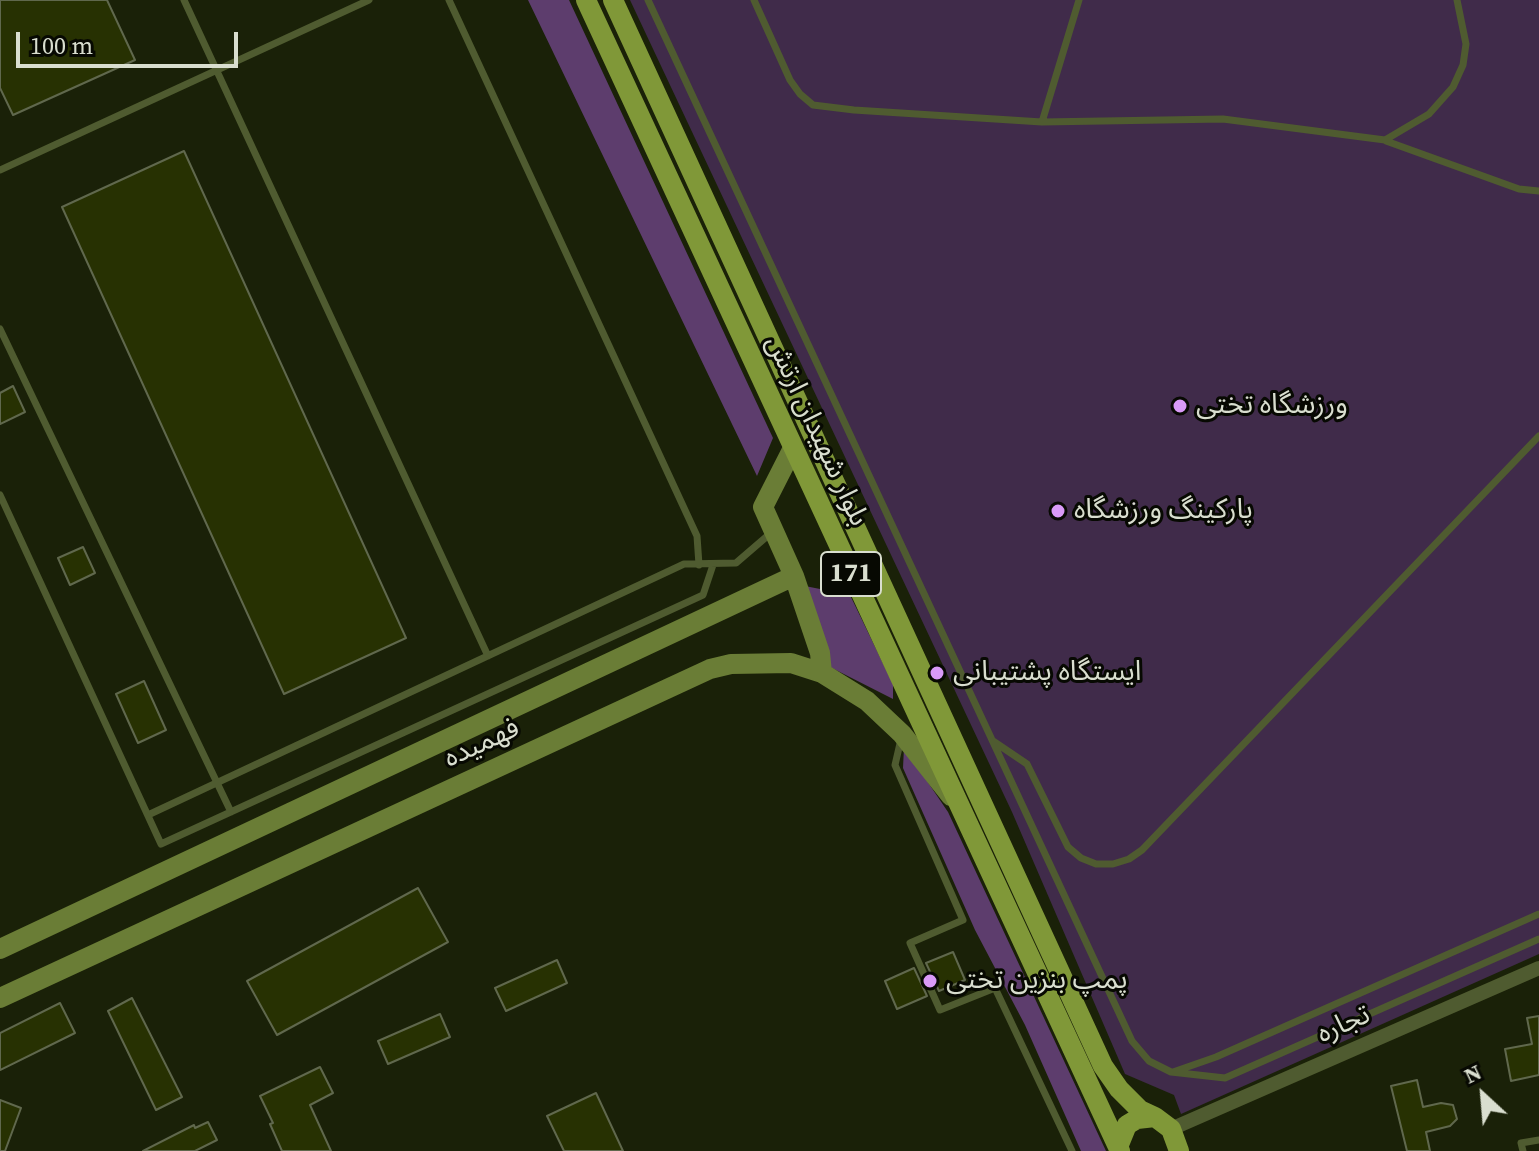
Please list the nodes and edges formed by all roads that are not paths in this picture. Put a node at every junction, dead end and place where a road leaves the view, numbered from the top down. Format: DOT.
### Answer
graph roads {
  1 [pos="184,0"];
  2 [pos="369,0"];
  3 [pos="449,0"];
  4 [pos="586,0"];
  5 [pos="613,0"];
  6 [pos="648,0"];
  7 [pos="754,0"];
  8 [pos="1079,0"];
  9 [pos="1457,0"];
  10 [pos="217,70"];
  11 [pos="1042,122"];
  12 [pos="1385,140"];
  13 [pos="0,170"];
  14 [pos="1539,191"];
  15 [pos="0,329"];
  16 [pos="1539,436"];
  17 [pos="793,448"];
  18 [pos="0,495"];
  19 [pos="773,531"];
  20 [pos="699,565"];
  21 [pos="713,565"];
  22 [pos="794,576"];
  23 [pos="488,656"];
  24 [pos="822,673"];
  25 [pos="902,734"];
  26 [pos="992,740"];
  27 [pos="216,783"];
  28 [pos="958,805"];
  29 [pos="231,812"];
  30 [pos="148,815"];
  31 [pos="1539,914"];
  32 [pos="1539,939"];
  33 [pos="0,949"];
  34 [pos="1539,968"];
  35 [pos="0,998"];
  36 [pos="1171,1072"];
  37 [pos="1163,1123"];
  38 [pos="1539,1140"];
  39 [pos="1119,1149"];
  40 [pos="1072,1151"];
  41 [pos="1179,1151"];
  42 [pos="1523,1151"];
  1 -- 10 [label="lane"];
  2 -- 10 [label="lane"];
  3 -- 20 [label="lane"];
  4 -- 17 [label="main road, بلوار شهیدان ارتش / 171"];
  5 -- 37 [label="main road, بلوار شهیدان ارتش / 171"];
  6 -- 26 [label="lane"];
  7 -- 11 [label="lane"];
  8 -- 11 [label="lane"];
  9 -- 12 [label="lane"];
  10 -- 13 [label="lane"];
  10 -- 23 [label="lane"];
  11 -- 12 [label="lane"];
  12 -- 14 [label="lane"];
  15 -- 27 [label="lane"];
  16 -- 26 [label="lane"];
  17 -- 19 [label="main road"];
  17 -- 28 [label="main road, بلوار شهیدان ارتش / 171"];
  18 -- 30 [label="lane"];
  19 -- 21 [label="lane"];
  19 -- 22 [label="main road"];
  20 -- 21 [label="lane"];
  20 -- 23 [label="lane"];
  21 -- 29 [label="lane"];
  22 -- 24 [label="main road"];
  22 -- 33 [label="main road, فهمیده"];
  23 -- 27 [label="lane"];
  24 -- 25 [label="main road, فهمیده"];
  24 -- 35 [label="main road, فهمیده"];
  25 -- 28 [label="main road, فهمیده"];
  25 -- 40 [label="lane"];
  26 -- 36 [label="lane"];
  27 -- 29 [label="lane"];
  27 -- 30 [label="lane"];
  28 -- 39 [label="main road, بلوار شهیدان ارتش / 171"];
  29 -- 30 [label="lane"];
  31 -- 36 [label="lane"];
  32 -- 36 [label="lane"];
  34 -- 37 [label="street, تجاره"];
  37 -- 39 [label="main road"];
  37 -- 41 [label="main road"];
  38 -- 42 [label="lane"];
}
